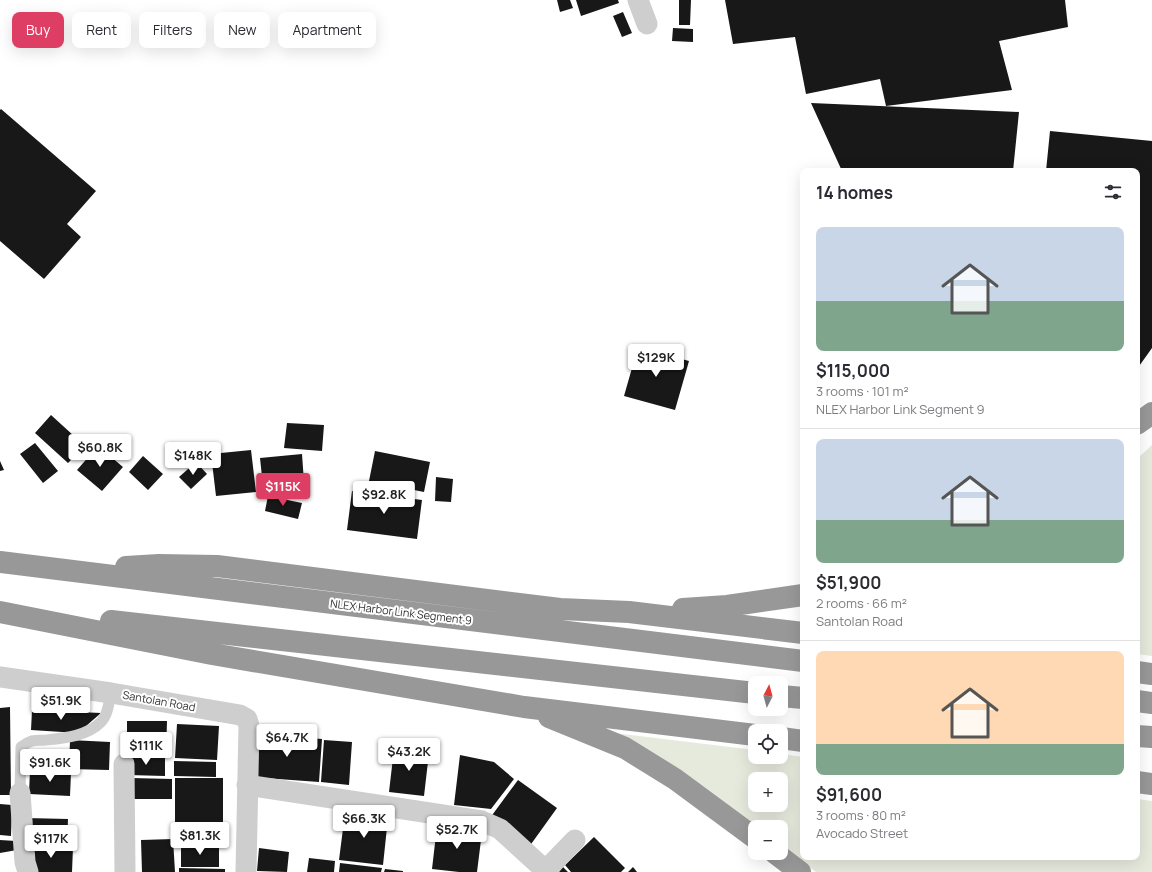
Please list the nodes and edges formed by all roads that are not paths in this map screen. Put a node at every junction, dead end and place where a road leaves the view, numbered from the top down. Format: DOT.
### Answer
graph roads {
  1 [pos="638,0"];
  2 [pos="647,24"];
  3 [pos="1152,413"];
  4 [pos="1140,422"];
  5 [pos="0,562"];
  6 [pos="63,569"];
  7 [pos="800,595"];
  8 [pos="0,608"];
  9 [pos="0,612"];
  10 [pos="629,612"];
  11 [pos="800,633"];
  12 [pos="800,661"];
  13 [pos="1140,672"];
  14 [pos="1152,674"];
  15 [pos="0,677"];
  16 [pos="748,692"];
  17 [pos="111,693"];
  18 [pos="788,697"];
  19 [pos="800,698"];
  20 [pos="1140,702"];
  21 [pos="1152,703"];
  22 [pos="524,707"];
  23 [pos="748,734"];
  24 [pos="1140,736"];
  25 [pos="1152,738"];
  26 [pos="788,739"];
  27 [pos="800,741"];
  28 [pos="124,764"];
  29 [pos="1140,782"];
  30 [pos="1152,784"];
  31 [pos="247,785"];
  32 [pos="20,793"];
  33 [pos="748,833"];
  34 [pos="575,840"];
  35 [pos="784,860"];
  36 [pos="545,871"];
  37 [pos="28,872"];
  38 [pos="125,872"];
  39 [pos="246,872"];
  40 [pos="800,872"];
  1 -- 2 [label="street"];
  3 -- 4 [label="highway"];
  5 -- 6 [label="highway, NLEX Harbor Link Segment 9"];
  6 -- 10 [label="highway"];
  6 -- 12 [label="highway, NLEX Harbor Link Segment 9"];
  7 -- 10 [label="highway"];
  8 -- 16 [label="highway"];
  9 -- 22 [label="highway"];
  10 -- 11 [label="highway"];
  13 -- 14 [label="highway"];
  15 -- 17 [label="street, Santolan Road"];
  17 -- 31 [label="street, Santolan Road"];
  17 -- 32 [label="lane"];
  18 -- 19 [label="highway"];
  20 -- 21 [label="highway"];
  22 -- 23 [label="highway"];
  22 -- 33 [label="highway"];
  24 -- 25 [label="highway"];
  26 -- 27 [label="highway"];
  28 -- 38 [label="street"];
  29 -- 30 [label="highway"];
  31 -- 36 [label="street"];
  31 -- 39 [label="street"];
  32 -- 37 [label="street"];
  34 -- 36 [label="street"];
  35 -- 40 [label="highway"];
}
